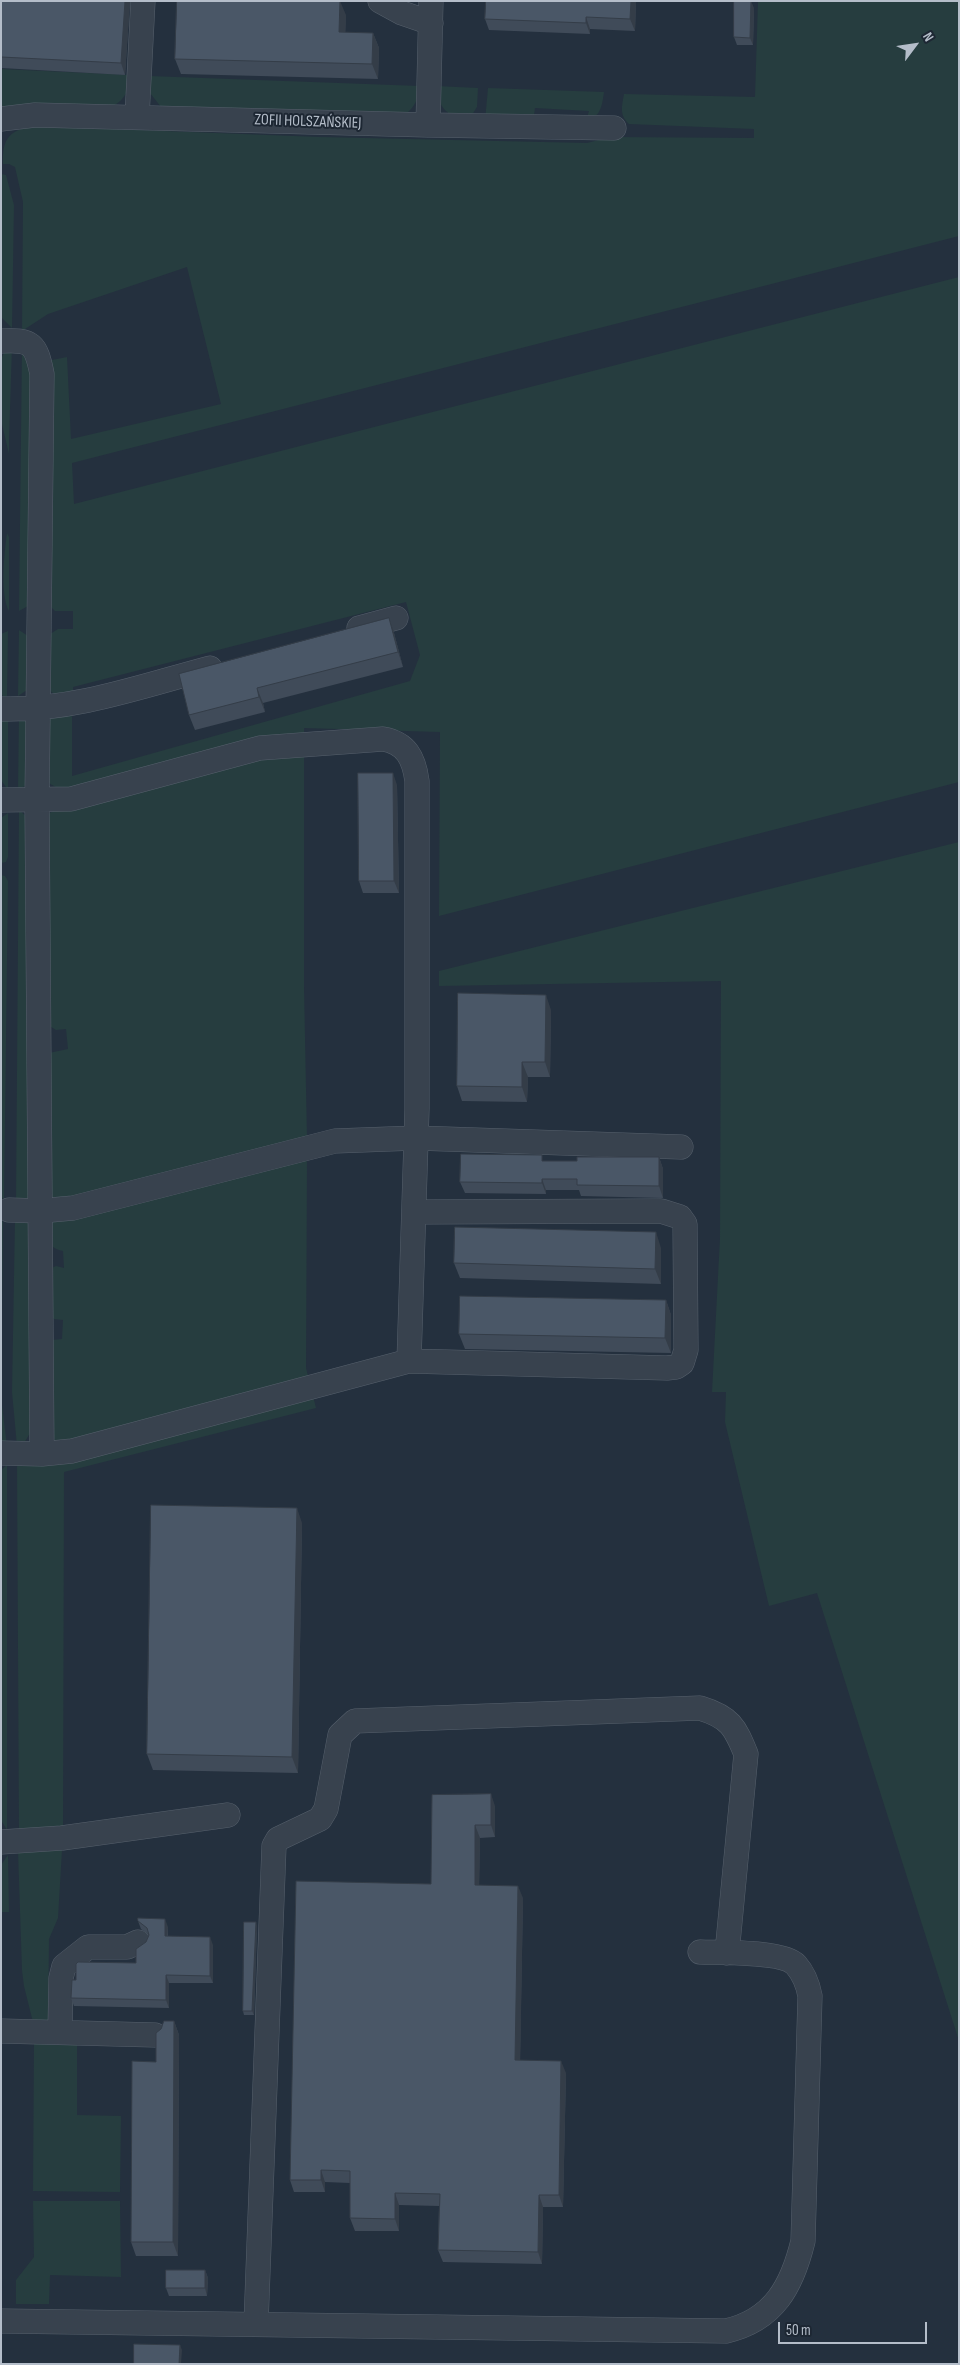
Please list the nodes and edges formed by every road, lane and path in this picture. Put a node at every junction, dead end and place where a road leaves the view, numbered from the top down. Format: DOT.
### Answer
graph roads {
  1 [pos="143,1"];
  2 [pos="380,1"];
  3 [pos="431,12"];
  4 [pos="138,118"];
  5 [pos="1,119"];
  6 [pos="428,125"];
  7 [pos="614,128"];
  8 [pos="1,341"];
  9 [pos="396,618"];
  10 [pos="339,633"];
  11 [pos="234,661"];
  12 [pos="37,708"];
  13 [pos="1,709"];
  14 [pos="1,800"];
  15 [pos="37,801"];
  16 [pos="416,1138"];
  17 [pos="681,1147"];
  18 [pos="9,1210"];
  19 [pos="40,1211"];
  20 [pos="414,1212"];
  21 [pos="409,1361"];
  22 [pos="1,1453"];
  23 [pos="42,1454"];
  24 [pos="228,1815"];
  25 [pos="1,1842"];
  26 [pos="138,1942"];
  27 [pos="700,1952"];
  28 [pos="726,1954"];
  29 [pos="1,2031"];
  30 [pos="60,2032"];
  31 [pos="155,2035"];
  32 [pos="1,2321"];
  33 [pos="256,2324"];
  1 -- 4 [label="street"];
  2 -- 3 [label="street"];
  3 -- 6 [label="street"];
  4 -- 5 [label="street, ZOFII HOLSZAŃSKIEJ"];
  4 -- 6 [label="street, ZOFII HOLSZAŃSKIEJ"];
  6 -- 7 [label="street, ZOFII HOLSZAŃSKIEJ"];
  8 -- 12 [label="street"];
  9 -- 10 [label="street"];
  11 -- 12 [label="street"];
  12 -- 13 [label="street"];
  12 -- 15 [label="street"];
  14 -- 15 [label="street"];
  15 -- 16 [label="street"];
  15 -- 19 [label="street"];
  16 -- 17 [label="street"];
  16 -- 19 [label="street"];
  16 -- 20 [label="street"];
  18 -- 19 [label="street"];
  19 -- 23 [label="street"];
  20 -- 21 [label="street"];
  20 -- 21 [label="street"];
  21 -- 23 [label="street"];
  22 -- 23 [label="street"];
  24 -- 25 [label="street"];
  26 -- 30 [label="street"];
  27 -- 28 [label="street"];
  28 -- 33 [label="street"];
  28 -- 33 [label="street"];
  29 -- 30 [label="street"];
  30 -- 31 [label="street"];
  32 -- 33 [label="street"];
}
